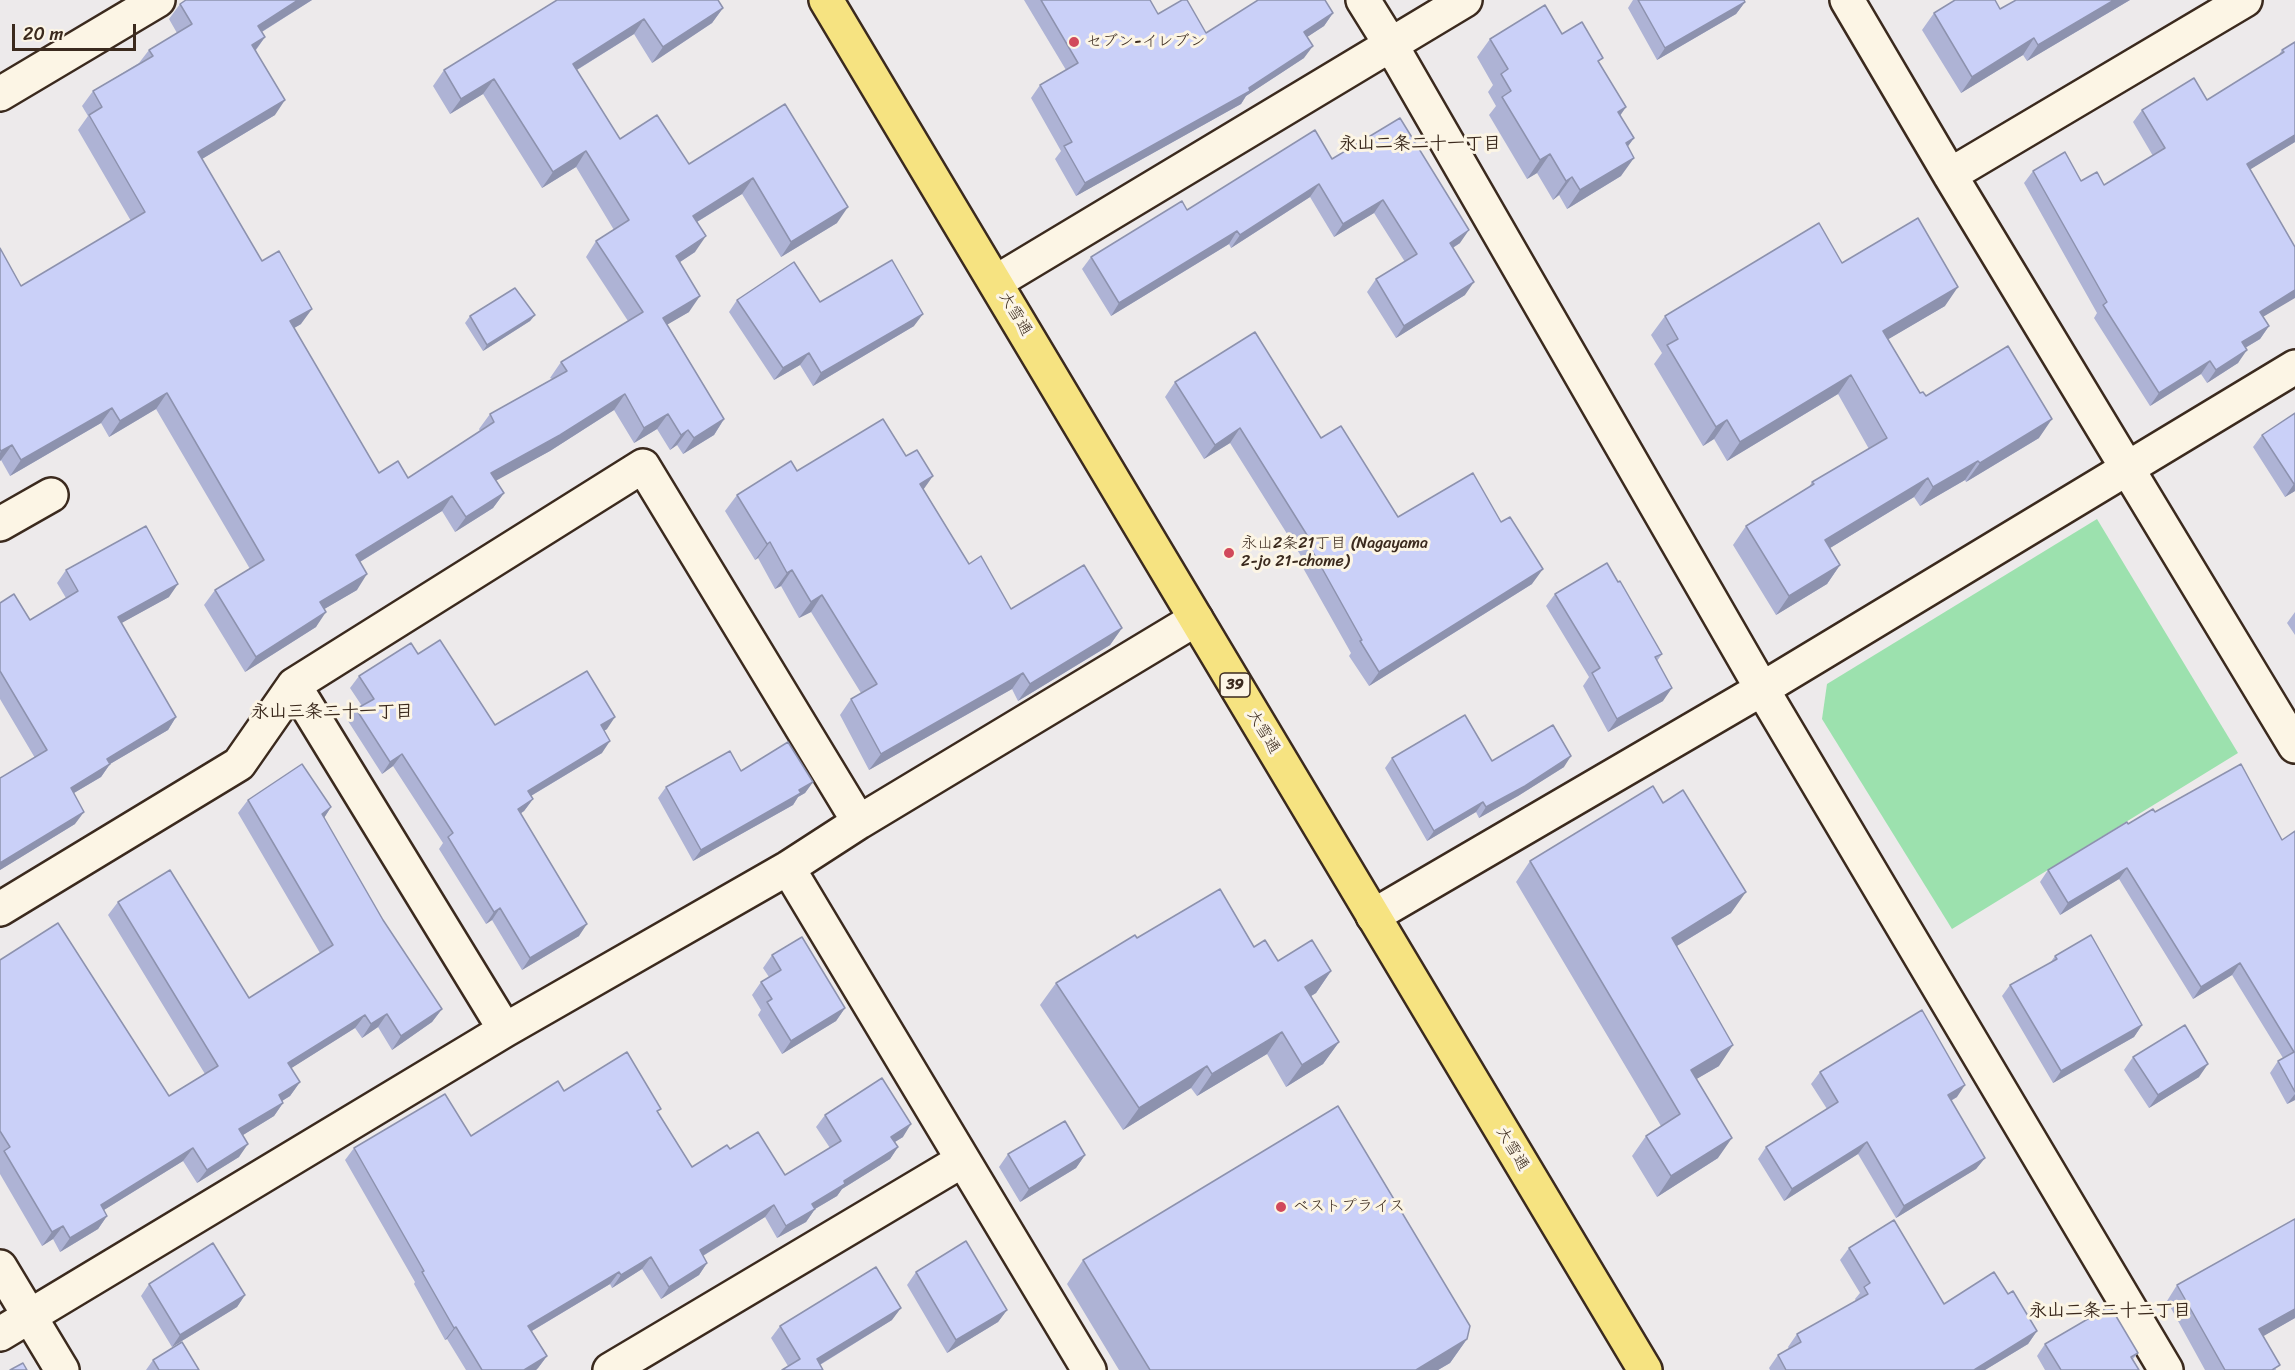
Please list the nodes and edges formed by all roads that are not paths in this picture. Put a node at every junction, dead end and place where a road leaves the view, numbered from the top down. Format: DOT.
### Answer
graph roads {
  1 [pos="158,0"];
  2 [pos="826,0"];
  3 [pos="1363,0"];
  4 [pos="1465,0"];
  5 [pos="1847,0"];
  6 [pos="2246,0"];
  7 [pos="1391,45"];
  8 [pos="0,94"];
  9 [pos="1950,175"];
  10 [pos="996,282"];
  11 [pos="2295,367"];
  12 [pos="2126,468"];
  13 [pos="51,495"];
  14 [pos="0,524"];
  15 [pos="1196,619"];
  16 [pos="294,685"];
  17 [pos="1762,689"];
  18 [pos="2295,746"];
  19 [pos="859,822"];
  20 [pos="788,868"];
  21 [pos="0,909"];
  22 [pos="1373,916"];
  23 [pos="506,1030"];
  24 [pos="963,1160"];
  25 [pos="0,1267"];
  26 [pos="29,1317"];
  27 [pos="0,1334"];
  28 [pos="62,1370"];
  29 [pos="610,1370"];
  30 [pos="1089,1370"];
  31 [pos="1645,1370"];
  32 [pos="2166,1370"];
  1 -- 8 [label="street"];
  2 -- 10 [label="highway, 大雪通 / 39"];
  3 -- 7 [label="street"];
  4 -- 7 [label="street"];
  5 -- 9 [label="street"];
  6 -- 9 [label="street"];
  7 -- 10 [label="street"];
  7 -- 17 [label="street"];
  9 -- 12 [label="street"];
  10 -- 15 [label="highway, 大雪通 / 39"];
  11 -- 12 [label="street"];
  12 -- 17 [label="street"];
  12 -- 18 [label="street"];
  13 -- 14 [label="street"];
  15 -- 19 [label="street"];
  15 -- 22 [label="highway, 大雪通 / 39"];
  16 -- 19 [label="street"];
  16 -- 21 [label="street"];
  16 -- 23 [label="street"];
  17 -- 22 [label="street"];
  17 -- 32 [label="street"];
  19 -- 20 [label="street"];
  20 -- 23 [label="street"];
  20 -- 24 [label="street"];
  22 -- 31 [label="highway, 大雪通 / 39"];
  23 -- 26 [label="street"];
  24 -- 29 [label="street"];
  24 -- 30 [label="street"];
  25 -- 26 [label="street"];
  26 -- 27 [label="street"];
  26 -- 28 [label="street"];
}
